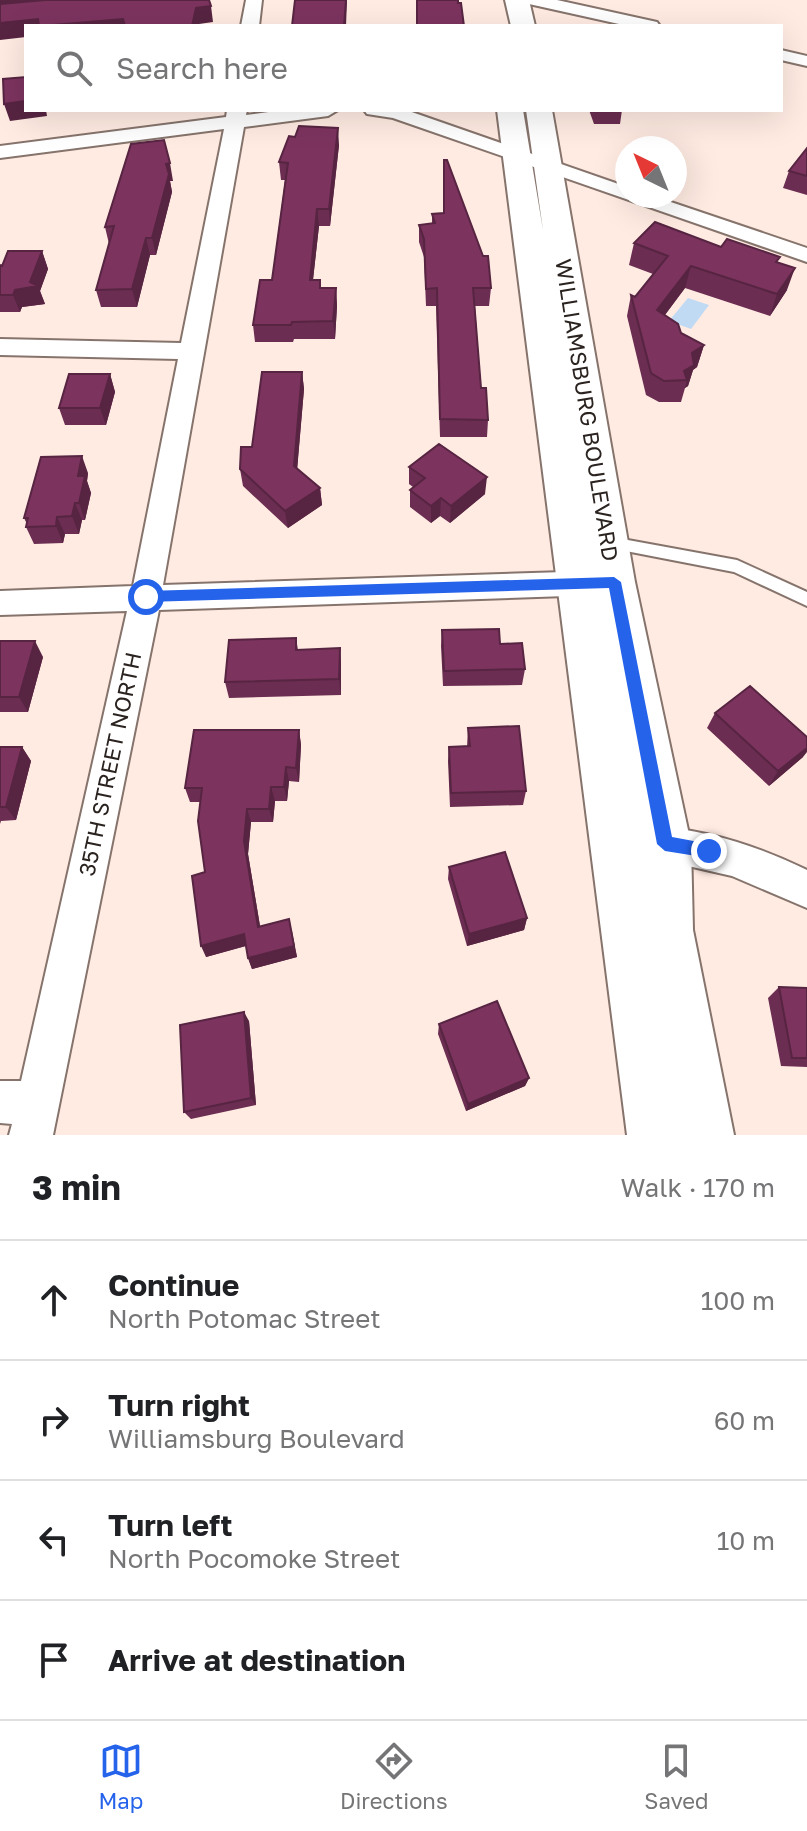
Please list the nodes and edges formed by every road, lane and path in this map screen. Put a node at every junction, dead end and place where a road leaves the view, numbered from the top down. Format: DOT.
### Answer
graph roads {
  1 [pos="254,0"];
  2 [pos="498,0"];
  3 [pos="517,0"];
  4 [pos="535,0"];
  5 [pos="250,24"];
  6 [pos="501,24"];
  7 [pos="523,24"];
  8 [pos="642,24"];
  9 [pos="783,55"];
  10 [pos="807,61"];
  11 [pos="297,112"];
  12 [pos="389,112"];
  13 [pos="511,112"];
  14 [pos="539,112"];
  15 [pos="236,116"];
  16 [pos="0,152"];
  17 [pos="533,162"];
  18 [pos="615,190"];
  19 [pos="668,208"];
  20 [pos="807,255"];
  21 [pos="0,347"];
  22 [pos="194,351"];
  23 [pos="594,563"];
  24 [pos="146,597"];
  25 [pos="807,599"];
  26 [pos="0,603"];
  27 [pos="616,841"];
  28 [pos="665,844"];
  29 [pos="807,889"];
  30 [pos="23,1113"];
  31 [pos="657,1135"];
  32 [pos="704,1135"];
  1 -- 5 [label="street"];
  2 -- 6 [label="main road"];
  3 -- 7 [label="main road"];
  4 -- 8 [label="street"];
  9 -- 10 [label="street"];
  11 -- 15 [label="street"];
  12 -- 17 [label="street"];
  13 -- 17 [label="main road, WILLIAMSBURG BOULEVARD"];
  14 -- 17 [label="main road, WILLIAMSBURG BOULEVARD"];
  15 -- 16 [label="street"];
  15 -- 22 [label="street, 35TH STREET NORTH"];
  17 -- 18 [label="street"];
  17 -- 23 [label="main road, WILLIAMSBURG BOULEVARD"];
  19 -- 20 [label="street"];
  21 -- 22 [label="street"];
  22 -- 24 [label="street, 35TH STREET NORTH"];
  23 -- 24 [label="street"];
  23 -- 25 [label="lane"];
  23 -- 27 [label="main road, WILLIAMSBURG BOULEVARD"];
  23 -- 28 [label="main road, WILLIAMSBURG BOULEVARD"];
  24 -- 26 [label="street"];
  24 -- 30 [label="street, 35TH STREET NORTH"];
  27 -- 28 [label="street"];
  27 -- 31 [label="main road, WILLIAMSBURG BOULEVARD"];
  28 -- 29 [label="street"];
  28 -- 32 [label="main road, WILLIAMSBURG BOULEVARD"];
}
